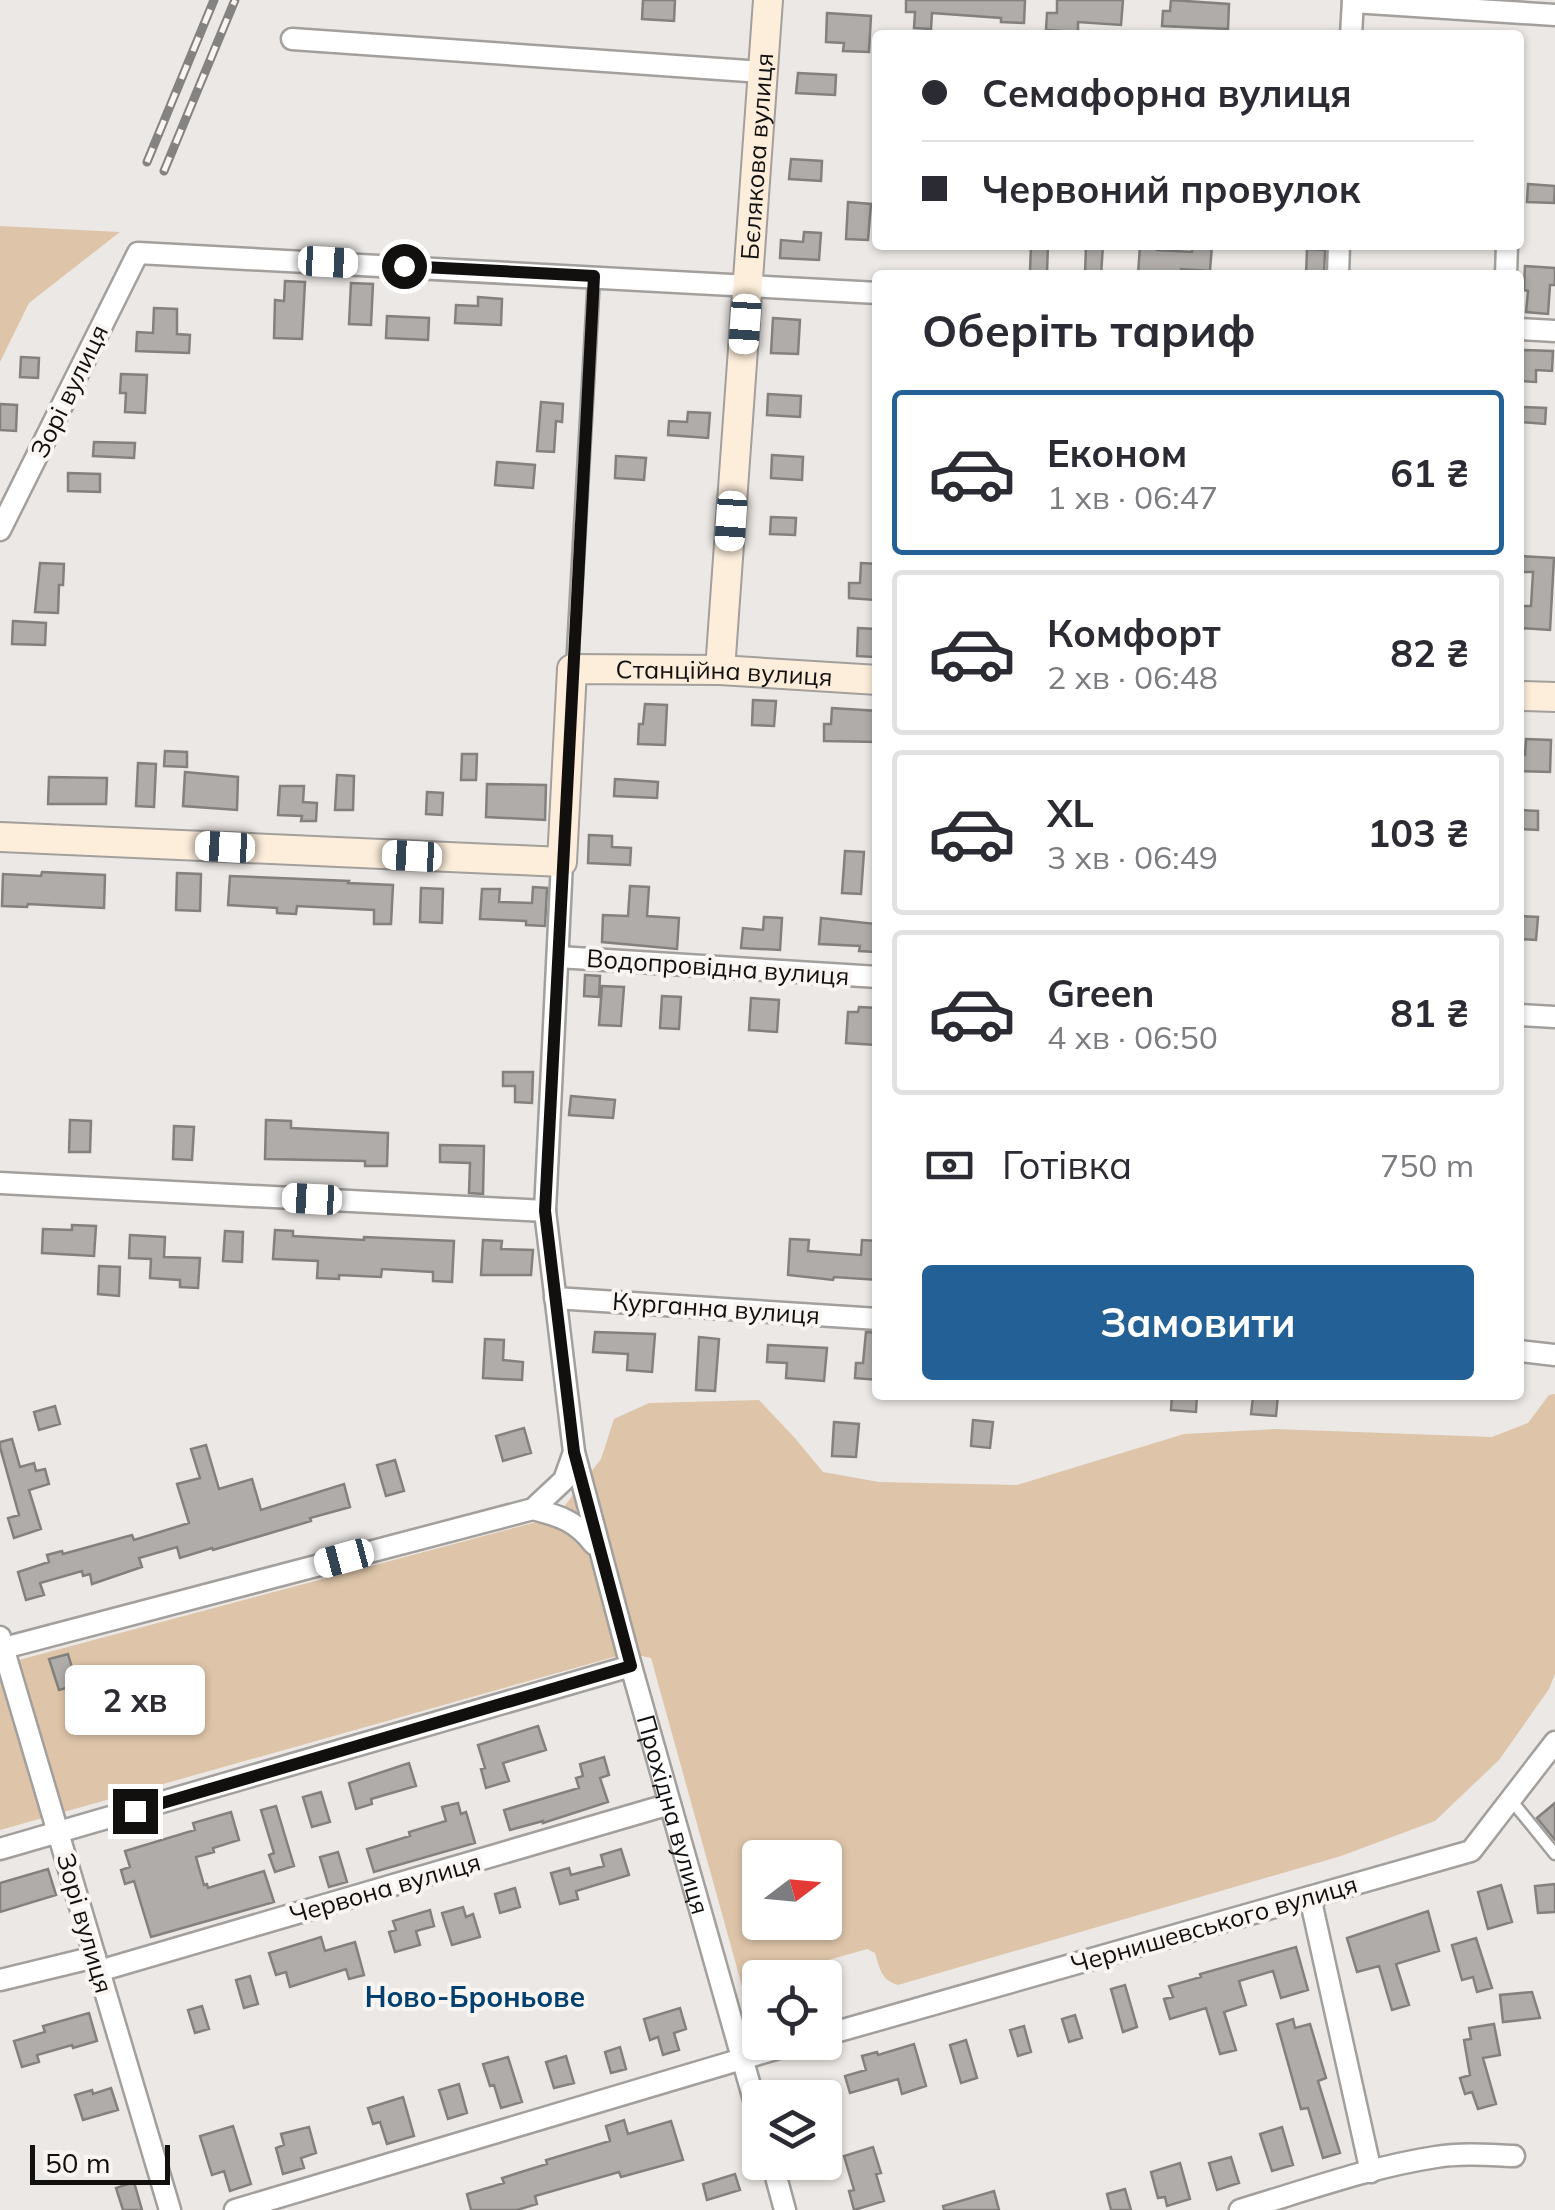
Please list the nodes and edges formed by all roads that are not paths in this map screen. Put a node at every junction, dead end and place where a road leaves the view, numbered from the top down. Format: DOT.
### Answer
graph roads {
  1 [pos="768,0"];
  2 [pos="1353,1"];
  3 [pos="1517,6"];
  4 [pos="1555,16"];
  5 [pos="1351,30"];
  6 [pos="292,38"];
  7 [pos="762,72"];
  8 [pos="594,276"];
  9 [pos="748,285"];
  10 [pos="872,293"];
  11 [pos="1524,329"];
  12 [pos="1555,331"];
  13 [pos="0,530"];
  14 [pos="572,670"];
  15 [pos="720,670"];
  16 [pos="872,680"];
  17 [pos="1524,696"];
  18 [pos="1555,697"];
  19 [pos="0,837"];
  20 [pos="562,862"];
  21 [pos="558,957"];
  22 [pos="872,977"];
  23 [pos="1524,1016"];
  24 [pos="1555,1017"];
  25 [pos="0,1183"];
  26 [pos="545,1211"];
  27 [pos="555,1298"];
  28 [pos="872,1319"];
  29 [pos="1524,1352"];
  30 [pos="1555,1356"];
  31 [pos="574,1452"];
  32 [pos="533,1509"];
  33 [pos="599,1551"];
  34 [pos="1,1645"];
  35 [pos="631,1666"];
  36 [pos="1555,1742"];
  37 [pos="1510,1800"];
  38 [pos="670,1804"];
  39 [pos="58,1834"];
  40 [pos="0,1849"];
  41 [pos="1555,1854"];
  42 [pos="1310,1897"];
  43 [pos="97,1964"];
  44 [pos="0,1980"];
  45 [pos="842,2030"];
  46 [pos="742,2058"];
  47 [pos="1514,2156"];
  48 [pos="1371,2172"];
  49 [pos="777,2180"];
  50 [pos="170,2210"];
  51 [pos="235,2210"];
  52 [pos="785,2210"];
  53 [pos="1240,2210"];
  1 -- 7 [label="street, Бєлякова вулиця"];
  2 -- 3 [label="street"];
  2 -- 5 [label="street"];
  3 -- 4 [label="street"];
  6 -- 7 [label="street"];
  7 -- 9 [label="street, Бєлякова вулиця"];
  8 -- 9 [label="street"];
  8 -- 13 [label="street, Зорі вулиця"];
  8 -- 14 [label="lane"];
  9 -- 10 [label="street"];
  9 -- 15 [label="street, Бєлякова вулиця"];
  11 -- 12 [label="street"];
  14 -- 15 [label="street, Станційна вулиця"];
  14 -- 20 [label="street, Прохідна вулиця"];
  15 -- 16 [label="street, Станційна вулиця"];
  17 -- 18 [label="street"];
  19 -- 20 [label="street"];
  20 -- 21 [label="street, Прохідна вулиця"];
  21 -- 22 [label="street, Водопровідна вулиця"];
  21 -- 26 [label="street, Прохідна вулиця"];
  23 -- 24 [label="street"];
  25 -- 26 [label="street"];
  26 -- 27 [label="street, Прохідна вулиця"];
  27 -- 28 [label="street, Курганна вулиця"];
  27 -- 31 [label="street, Прохідна вулиця"];
  29 -- 30 [label="street"];
  31 -- 32 [label="street"];
  31 -- 33 [label="street, Прохідна вулиця"];
  32 -- 33 [label="street"];
  32 -- 34 [label="street"];
  33 -- 35 [label="street, Прохідна вулиця"];
  34 -- 39 [label="street, Зорі вулиця"];
  35 -- 38 [label="street, Прохідна вулиця"];
  35 -- 39 [label="street"];
  36 -- 37 [label="street, Чернишевського вулиця"];
  37 -- 41 [label="lane"];
  37 -- 42 [label="street, Чернишевського вулиця"];
  38 -- 43 [label="street, Червона вулиця"];
  38 -- 46 [label="street, Прохідна вулиця"];
  39 -- 40 [label="street"];
  39 -- 43 [label="street, Зорі вулиця"];
  42 -- 45 [label="street, Чернишевського вулиця"];
  42 -- 48 [label="street"];
  43 -- 44 [label="street, Червона вулиця"];
  43 -- 50 [label="street, Зорі вулиця"];
  46 -- 51 [label="street"];
  47 -- 48 [label="street"];
  48 -- 53 [label="street"];
  49 -- 52 [label="street"];
}
